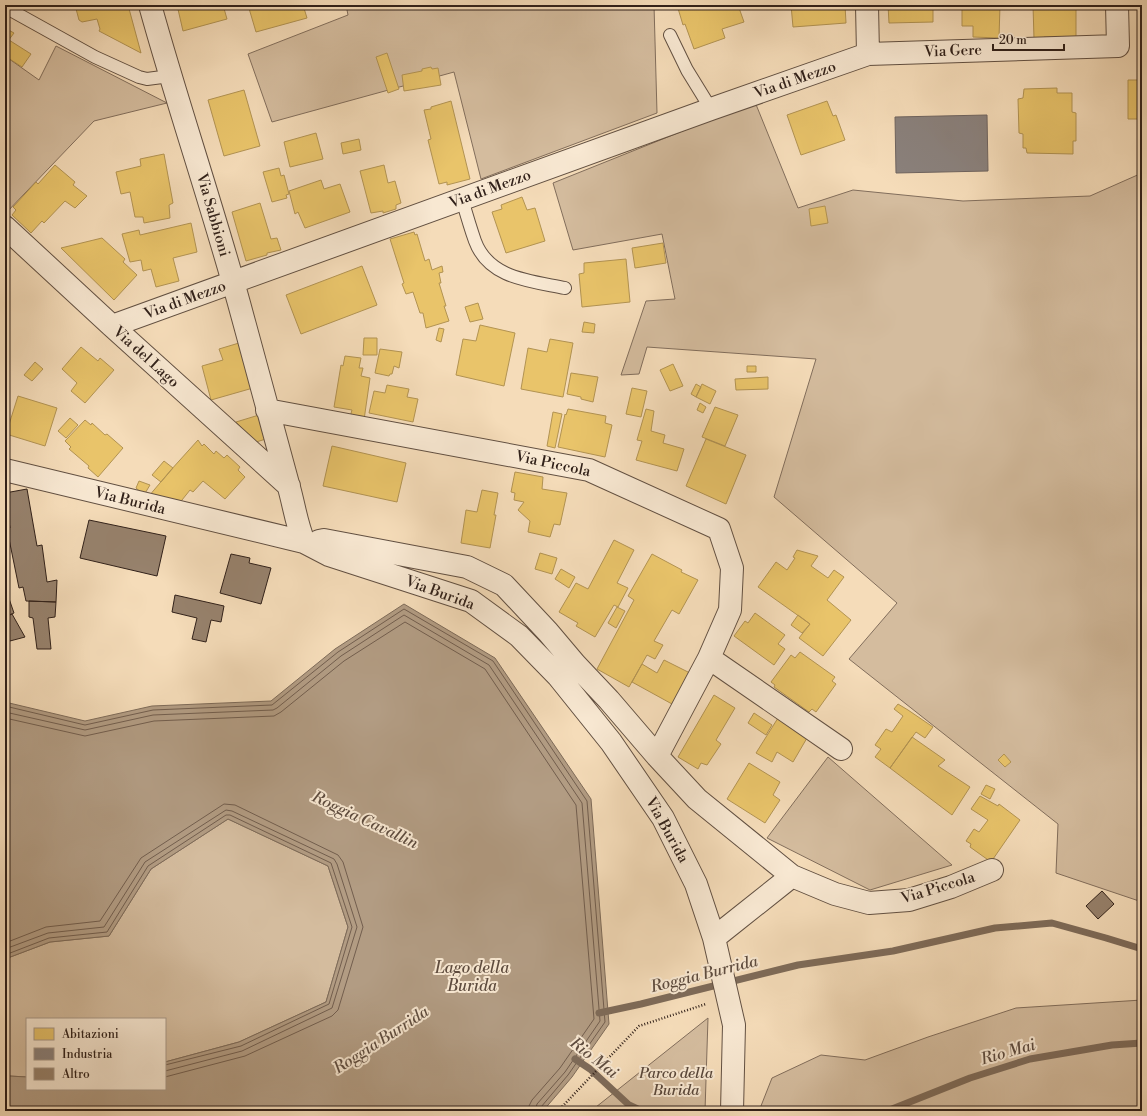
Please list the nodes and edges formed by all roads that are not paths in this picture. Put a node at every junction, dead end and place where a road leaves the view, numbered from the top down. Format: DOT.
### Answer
graph roads {
  1 [pos="150,5"];
  2 [pos="867,5"];
  3 [pos="1117,5"];
  4 [pos="5,7"];
  5 [pos="670,35"];
  6 [pos="868,54"];
  7 [pos="170,76"];
  8 [pos="711,109"];
  9 [pos="462,199"];
  10 [pos="5,226"];
  11 [pos="233,283"];
  12 [pos="565,288"];
  13 [pos="112,326"];
  14 [pos="267,410"];
  15 [pos="5,470"];
  16 [pos="289,486"];
  17 [pos="304,542"];
  18 [pos="709,658"];
  19 [pos="841,749"];
  20 [pos="657,756"];
  21 [pos="992,870"];
  22 [pos="792,876"];
  23 [pos="714,938"];
  24 [pos="732,1111"];
  1 -- 7 [label="street, Via Sabbioni"];
  2 -- 6 [label="street"];
  3 -- 6 [label="street, Via Gere"];
  4 -- 7 [label="lane"];
  5 -- 8 [label="lane"];
  6 -- 8 [label="street, Via di Mezzo"];
  7 -- 11 [label="street, Via Sabbioni"];
  8 -- 9 [label="street, Via di Mezzo"];
  9 -- 11 [label="street, Via di Mezzo"];
  9 -- 12 [label="lane"];
  10 -- 13 [label="street, Via del Lago"];
  11 -- 13 [label="street, Via di Mezzo"];
  11 -- 14 [label="street, Via Sabbioni"];
  13 -- 16 [label="street, Via del Lago"];
  14 -- 16 [label="street, Via Sabbioni"];
  14 -- 18 [label="street, Via Piccola"];
  15 -- 17 [label="street, Via Burida"];
  16 -- 17 [label="street, Via Sabbioni"];
  17 -- 20 [label="street, Via Piccola"];
  17 -- 23 [label="street, Via Burida"];
  18 -- 19 [label="street"];
  18 -- 20 [label="street, Via Piccola"];
  20 -- 22 [label="street, Via Piccola"];
  21 -- 22 [label="street, Via Piccola"];
  22 -- 23 [label="street"];
  23 -- 24 [label="street, Via Burida"];
}
